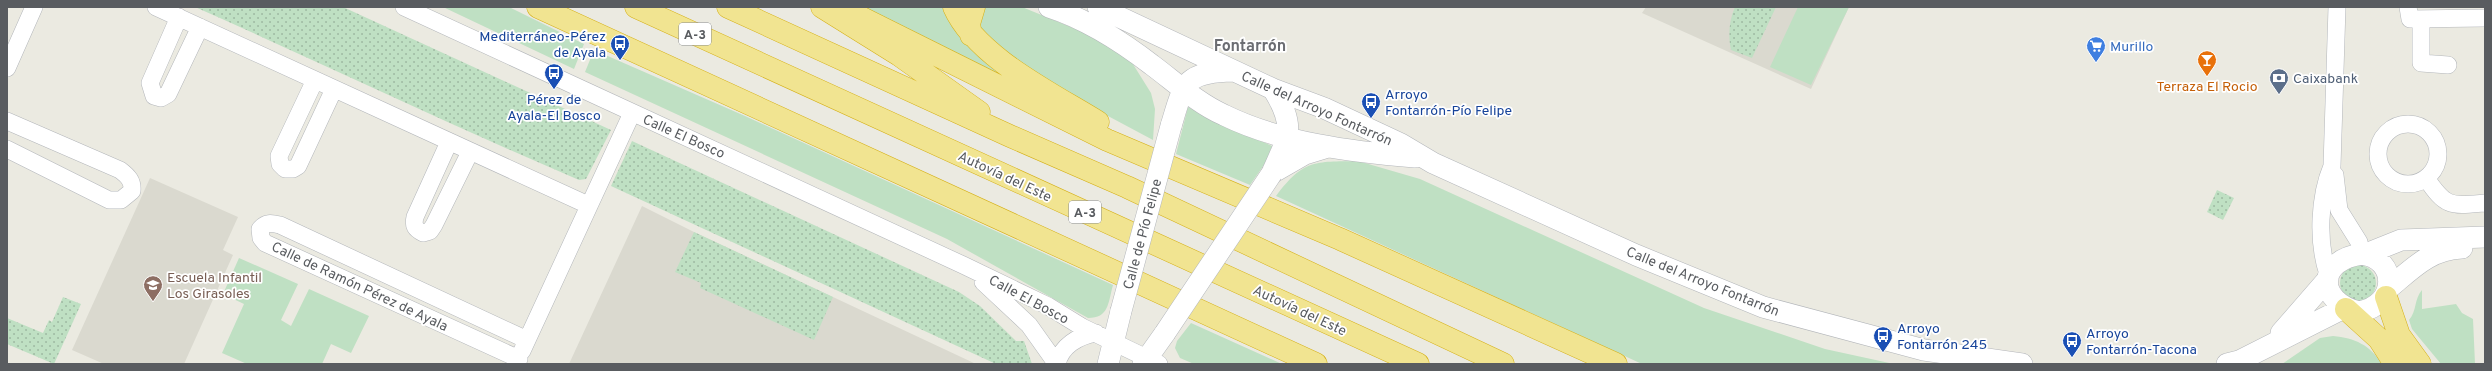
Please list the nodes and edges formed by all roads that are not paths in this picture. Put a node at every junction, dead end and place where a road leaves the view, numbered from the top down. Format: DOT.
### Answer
graph roads {
  1 [pos="34,7"];
  2 [pos="156,7"];
  3 [pos="404,7"];
  4 [pos="538,7"];
  5 [pos="636,7"];
  6 [pos="728,7"];
  7 [pos="822,7"];
  8 [pos="840,7"];
  9 [pos="954,7"];
  10 [pos="974,7"];
  11 [pos="1049,7"];
  12 [pos="1098,7"];
  13 [pos="2336,7"];
  14 [pos="2408,7"];
  15 [pos="179,17"];
  16 [pos="2485,18"];
  17 [pos="2421,20"];
  18 [pos="200,27"];
  19 [pos="23,30"];
  20 [pos="971,35"];
  21 [pos="7,37"];
  22 [pos="1152,65"];
  23 [pos="2448,65"];
  24 [pos="7,68"];
  25 [pos="1233,70"];
  26 [pos="315,80"];
  27 [pos="334,89"];
  28 [pos="1182,89"];
  29 [pos="1273,89"];
  30 [pos="632,112"];
  31 [pos="7,121"];
  32 [pos="1171,126"];
  33 [pos="1010,136"];
  34 [pos="1287,138"];
  35 [pos="449,142"];
  36 [pos="1328,147"];
  37 [pos="7,149"];
  38 [pos="470,152"];
  39 [pos="1422,158"];
  40 [pos="2332,166"];
  41 [pos="1272,173"];
  42 [pos="2426,178"];
  43 [pos="1221,187"];
  44 [pos="2485,203"];
  45 [pos="588,205"];
  46 [pos="2485,237"];
  47 [pos="2485,247"];
  48 [pos="2364,254"];
  49 [pos="963,265"];
  50 [pos="2328,277"];
  51 [pos="2388,292"];
  52 [pos="2345,309"];
  53 [pos="1105,337"];
  54 [pos="527,340"];
  55 [pos="2277,340"];
  56 [pos="517,362"];
  57 [pos="1150,362"];
  58 [pos="1056,363"];
  59 [pos="1108,364"];
  60 [pos="1316,364"];
  61 [pos="1418,364"];
  62 [pos="1503,364"];
  63 [pos="1616,364"];
  64 [pos="2022,364"];
  65 [pos="2227,364"];
  66 [pos="2395,364"];
  67 [pos="2420,364"];
  1 -- 19 [label="street"];
  2 -- 15 [label="street"];
  3 -- 30 [label="street, Calle El Bosco"];
  4 -- 60 [label="highway"];
  5 -- 61 [label="highway, Autovía del Este / A-3"];
  6 -- 33 [label="highway"];
  7 -- 33 [label="highway"];
  8 -- 43 [label="highway"];
  9 -- 20 [label="highway"];
  10 -- 20 [label="highway"];
  11 -- 22 [label="street, Calle del Arroyo Fontarrón"];
  12 -- 25 [label="street, Calle del Arroyo Fontarrón"];
  13 -- 40 [label="street"];
  14 -- 17 [label="street"];
  15 -- 18 [label="street"];
  15 -- 18 [label="street"];
  16 -- 17 [label="street"];
  17 -- 23 [label="street"];
  18 -- 26 [label="street"];
  19 -- 21 [label="street"];
  19 -- 24 [label="street"];
  20 -- 43 [label="highway"];
  22 -- 28 [label="street, Calle del Arroyo Fontarrón"];
  22 -- 32 [label="street"];
  25 -- 28 [label="street, Calle del Arroyo Fontarrón"];
  25 -- 29 [label="street, Calle del Arroyo Fontarrón"];
  26 -- 27 [label="street"];
  26 -- 27 [label="street"];
  27 -- 35 [label="street"];
  28 -- 32 [label="street"];
  28 -- 34 [label="street, Calle del Arroyo Fontarrón"];
  29 -- 34 [label="street"];
  29 -- 39 [label="street, Calle del Arroyo Fontarrón"];
  30 -- 45 [label="street, Calle de Ramón Pérez de Ayala"];
  30 -- 49 [label="street, Calle El Bosco"];
  31 -- 37 [label="street"];
  32 -- 53 [label="street, Calle de Pío Felipe, bridge"];
  33 -- 62 [label="highway"];
  34 -- 36 [label="street, Calle del Arroyo Fontarrón"];
  34 -- 41 [label="street"];
  35 -- 38 [label="street"];
  35 -- 38 [label="street"];
  36 -- 39 [label="street, Calle del Arroyo Fontarrón"];
  36 -- 41 [label="street, Calle del Arroyo Fontarrón"];
  38 -- 45 [label="street"];
  39 -- 64 [label="street, Calle del Arroyo Fontarrón"];
  40 -- 48 [label="street"];
  40 -- 50 [label="street"];
  41 -- 57 [label="street, bridge"];
  42 -- 44 [label="street"];
  43 -- 63 [label="highway"];
  45 -- 54 [label="street, Calle de Ramón Pérez de Ayala"];
  46 -- 48 [label="street"];
  47 -- 51 [label="street"];
  48 -- 50 [label="street"];
  48 -- 51 [label="street"];
  49 -- 53 [label="street, Calle El Bosco"];
  49 -- 58 [label="street, Calle El Bosco"];
  50 -- 52 [label="street"];
  50 -- 55 [label="street"];
  51 -- 52 [label="street"];
  51 -- 67 [label="highway"];
  52 -- 55 [label="street"];
  52 -- 66 [label="highway"];
  53 -- 57 [label="street"];
  53 -- 58 [label="street"];
  53 -- 59 [label="street, Calle de Pío Felipe"];
  54 -- 56 [label="street, Calle de Ramón Pérez de Ayala"];
  54 -- 56 [label="street, Calle de Ramón Pérez de Ayala"];
  55 -- 65 [label="street"];
}
